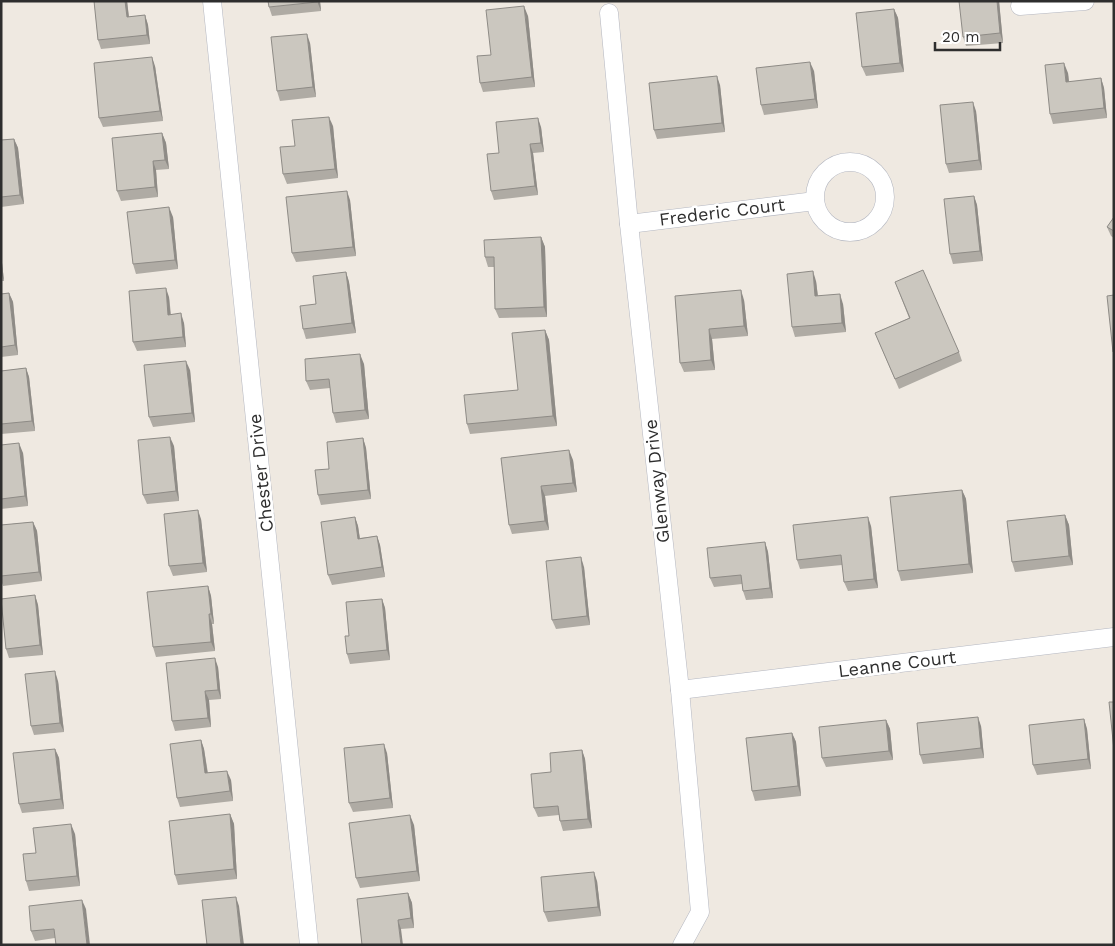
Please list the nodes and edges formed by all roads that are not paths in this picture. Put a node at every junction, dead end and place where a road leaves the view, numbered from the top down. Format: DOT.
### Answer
graph roads {
  1 [pos="212,1"];
  2 [pos="1085,1"];
  3 [pos="1020,6"];
  4 [pos="609,12"];
  5 [pos="815,201"];
  6 [pos="628,224"];
  7 [pos="1114,637"];
  8 [pos="680,690"];
  9 [pos="308,945"];
  10 [pos="682,945"];
  1 -- 9 [label="street, Chester Drive"];
  2 -- 3 [label="street"];
  4 -- 6 [label="street, Glenway Drive"];
  5 -- 6 [label="street, Frederic Court"];
  6 -- 8 [label="street, Glenway Drive"];
  7 -- 8 [label="street, Leanne Court"];
  8 -- 10 [label="street, Glenway Drive"];
}
